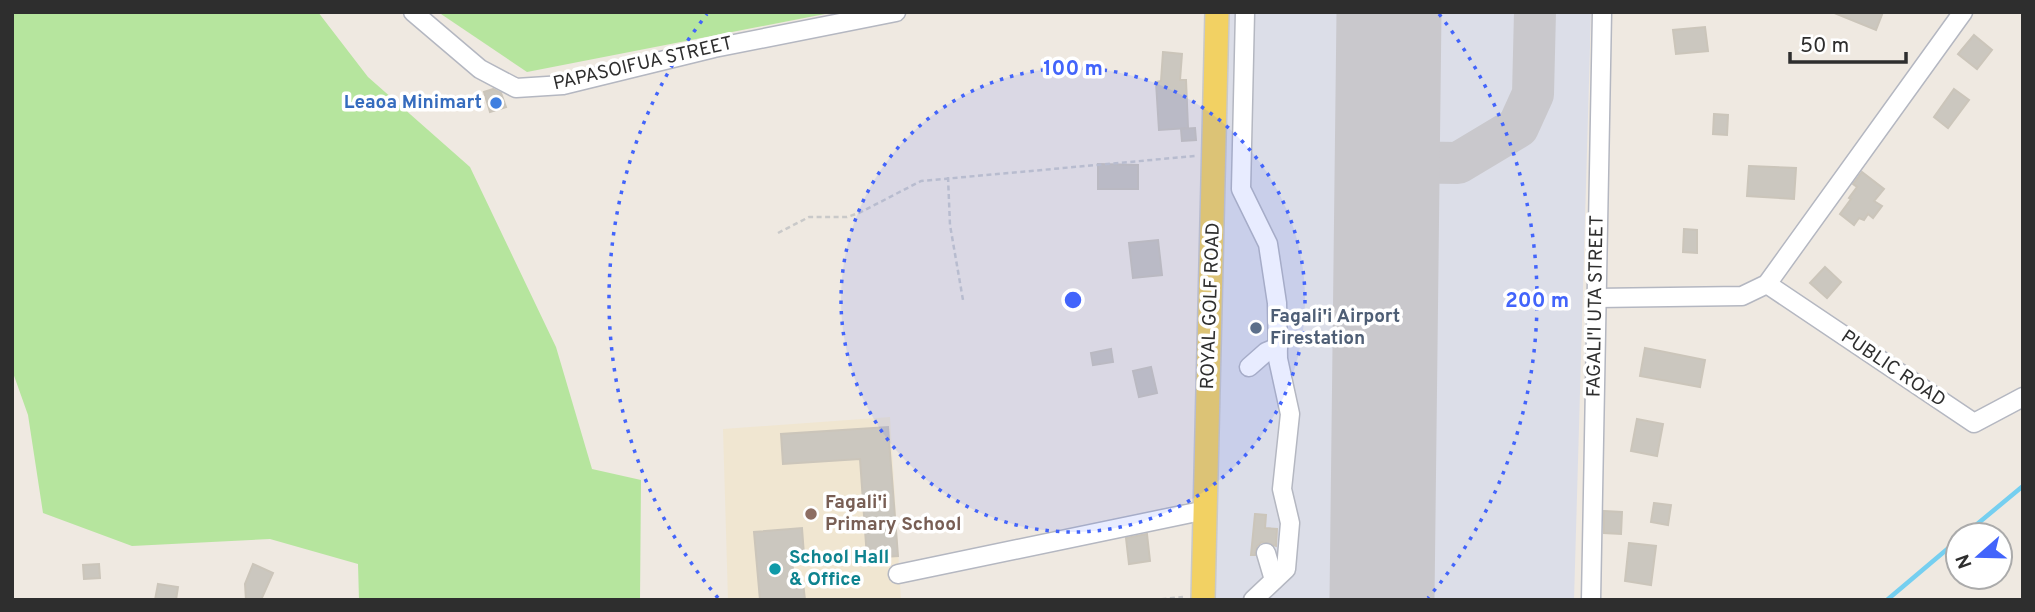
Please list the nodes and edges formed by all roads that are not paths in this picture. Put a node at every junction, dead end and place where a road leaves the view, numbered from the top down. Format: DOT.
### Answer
graph roads {
  1 [pos="413,12"];
  2 [pos="896,12"];
  3 [pos="1217,12"];
  4 [pos="1245,12"];
  5 [pos="1602,12"];
  6 [pos="1963,12"];
  7 [pos="1767,284"];
  8 [pos="1596,298"];
  9 [pos="1278,347"];
  10 [pos="1249,367"];
  11 [pos="2023,397"];
  12 [pos="1206,510"];
  13 [pos="1266,553"];
  14 [pos="898,574"];
  15 [pos="1274,580"];
  16 [pos="1203,598"];
  17 [pos="1253,600"];
  18 [pos="1591,600"];
  1 -- 2 [label="street, PAPASOIFUA STREET"];
  3 -- 12 [label="main road, ROYAL GOLF ROAD"];
  4 -- 9 [label="street"];
  5 -- 8 [label="street, FAGALI'I UTA STREET"];
  6 -- 7 [label="street"];
  7 -- 8 [label="street"];
  7 -- 11 [label="street, PUBLIC ROAD"];
  8 -- 18 [label="street, FAGALI'I UTA STREET"];
  9 -- 10 [label="street"];
  9 -- 15 [label="street"];
  12 -- 14 [label="street"];
  12 -- 16 [label="main road, ROYAL GOLF ROAD"];
  13 -- 15 [label="street"];
  15 -- 17 [label="street"];
}
